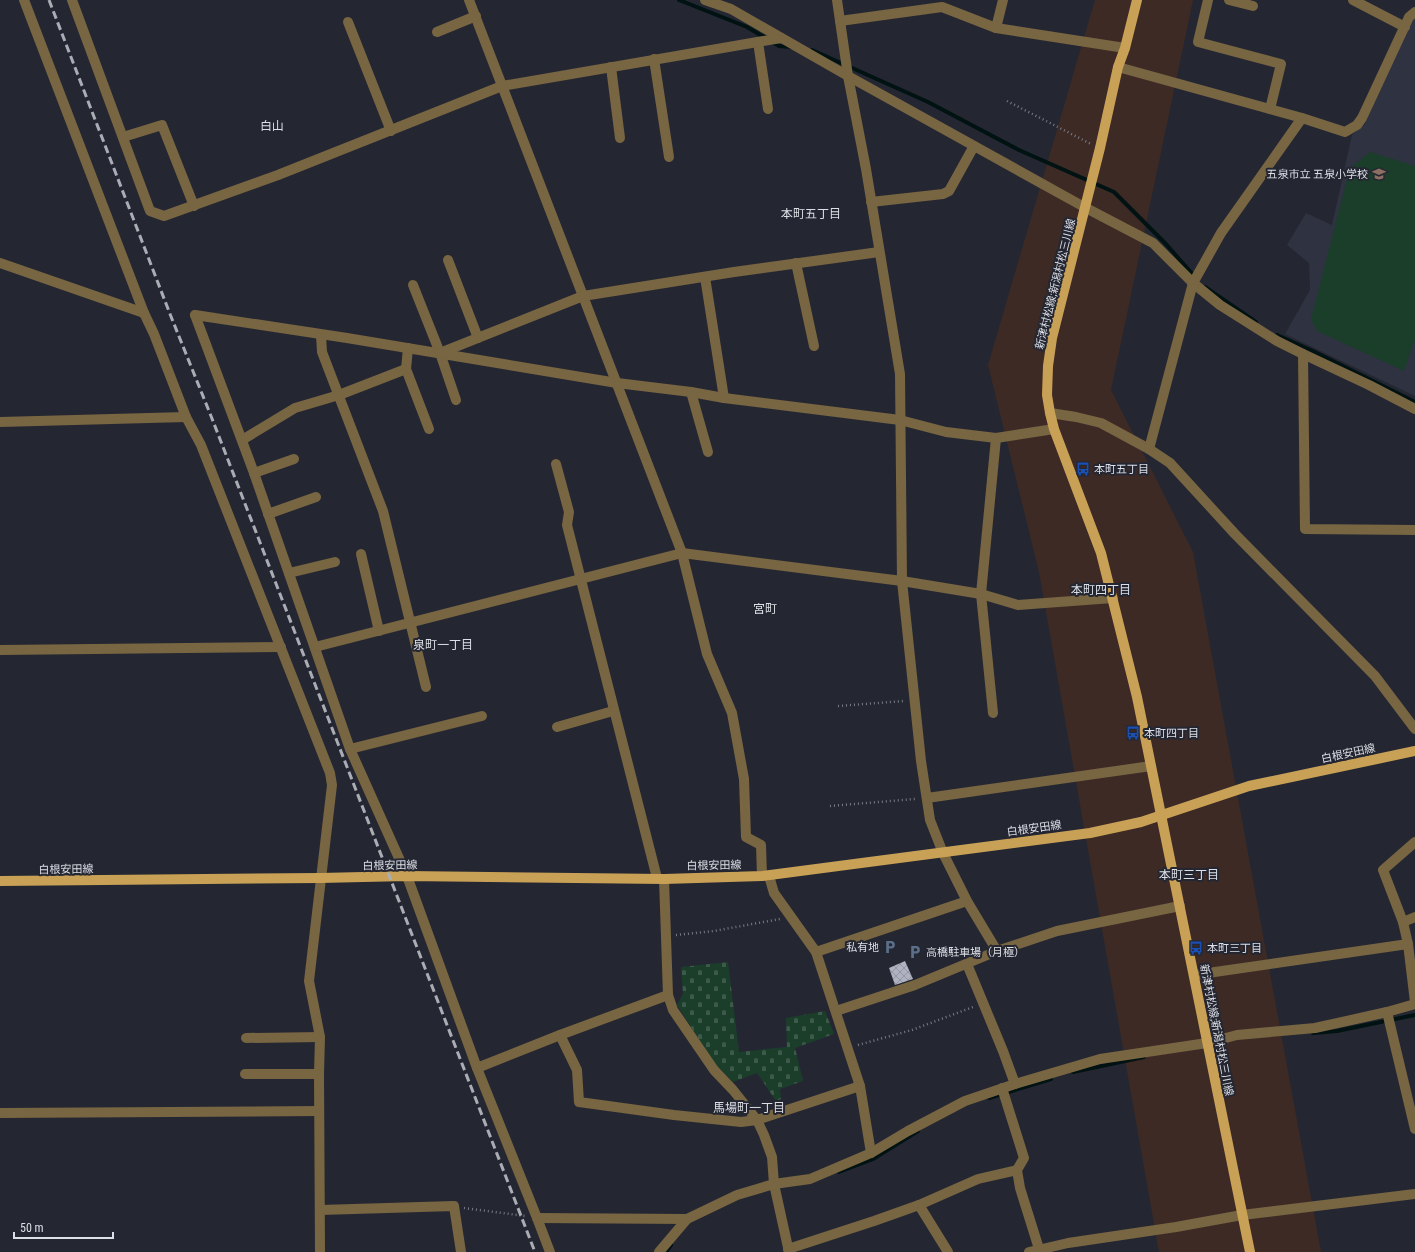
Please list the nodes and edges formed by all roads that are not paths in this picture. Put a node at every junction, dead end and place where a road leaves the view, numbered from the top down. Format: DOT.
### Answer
graph roads {
  1 [pos="24,0"];
  2 [pos="72,0"];
  3 [pos="469,0"];
  4 [pos="705,0"];
  5 [pos="837,0"];
  6 [pos="1002,0"];
  7 [pos="1137,0"];
  8 [pos="1208,0"];
  9 [pos="1229,0"];
  10 [pos="1353,0"];
  11 [pos="1253,6"];
  12 [pos="1415,12"];
  13 [pos="476,16"];
  14 [pos="840,21"];
  15 [pos="348,22"];
  16 [pos="1405,27"];
  17 [pos="996,28"];
  18 [pos="437,32"];
  19 [pos="781,38"];
  20 [pos="758,42"];
  21 [pos="1125,48"];
  22 [pos="654,60"];
  23 [pos="611,67"];
  24 [pos="1118,67"];
  25 [pos="848,76"];
  26 [pos="502,86"];
  27 [pos="768,109"];
  28 [pos="1270,109"];
  29 [pos="1302,118"];
  30 [pos="391,131"];
  31 [pos="123,137"];
  32 [pos="620,138"];
  33 [pos="974,146"];
  34 [pos="669,157"];
  35 [pos="871,202"];
  36 [pos="194,206"];
  37 [pos="1086,208"];
  38 [pos="879,252"];
  39 [pos="448,260"];
  40 [pos="0,263"];
  41 [pos="796,263"];
  42 [pos="705,277"];
  43 [pos="1193,283"];
  44 [pos="413,286"];
  45 [pos="583,296"];
  46 [pos="144,313"];
  47 [pos="321,335"];
  48 [pos="478,338"];
  49 [pos="814,346"];
  50 [pos="408,348"];
  51 [pos="440,354"];
  52 [pos="1303,354"];
  53 [pos="406,369"];
  54 [pos="617,383"];
  55 [pos="691,392"];
  56 [pos="339,395"];
  57 [pos="724,398"];
  58 [pos="456,400"];
  59 [pos="1415,409"];
  60 [pos="1050,414"];
  61 [pos="186,418"];
  62 [pos="900,420"];
  63 [pos="0,422"];
  64 [pos="429,429"];
  65 [pos="1054,429"];
  66 [pos="996,438"];
  67 [pos="242,440"];
  68 [pos="1149,449"];
  69 [pos="708,452"];
  70 [pos="294,459"];
  71 [pos="556,464"];
  72 [pos="254,473"];
  73 [pos="316,497"];
  74 [pos="268,514"];
  75 [pos="1415,530"];
  76 [pos="682,553"];
  77 [pos="361,554"];
  78 [pos="335,562"];
  79 [pos="289,573"];
  80 [pos="581,580"];
  81 [pos="902,581"];
  82 [pos="981,594"];
  83 [pos="1113,598"];
  84 [pos="410,623"];
  85 [pos="379,632"];
  86 [pos="281,647"];
  87 [pos="316,647"];
  88 [pos="0,650"];
  89 [pos="426,687"];
  90 [pos="613,711"];
  91 [pos="993,713"];
  92 [pos="482,716"];
  93 [pos="557,727"];
  94 [pos="1415,729"];
  95 [pos="350,749"];
  96 [pos="1415,751"];
  97 [pos="1151,766"];
  98 [pos="927,798"];
  99 [pos="1161,815"];
  100 [pos="1415,842"];
  101 [pos="943,852"];
  102 [pos="407,876"];
  103 [pos="765,876"];
  104 [pos="320,878"];
  105 [pos="660,879"];
  106 [pos="0,881"];
  107 [pos="967,901"];
  108 [pos="1180,906"];
  109 [pos="1415,917"];
  110 [pos="1403,922"];
  111 [pos="1408,944"];
  112 [pos="998,951"];
  113 [pos="816,952"];
  114 [pos="967,964"];
  115 [pos="1194,975"];
  116 [pos="668,995"];
  117 [pos="1415,1003"];
  118 [pos="836,1011"];
  119 [pos="1387,1012"];
  120 [pos="560,1035"];
  121 [pos="320,1037"];
  122 [pos="246,1038"];
  123 [pos="1207,1043"];
  124 [pos="477,1068"];
  125 [pos="245,1074"];
  126 [pos="319,1074"];
  127 [pos="1015,1084"];
  128 [pos="860,1086"];
  129 [pos="1002,1088"];
  130 [pos="319,1111"];
  131 [pos="0,1114"];
  132 [pos="758,1120"];
  133 [pos="1415,1130"];
  134 [pos="871,1153"];
  135 [pos="1017,1170"];
  136 [pos="774,1184"];
  137 [pos="1415,1194"];
  138 [pos="919,1205"];
  139 [pos="320,1210"];
  140 [pos="1242,1215"];
  141 [pos="538,1218"];
  142 [pos="687,1219"];
  143 [pos="788,1250"];
  144 [pos="1036,1251"];
  145 [pos="320,1252"];
  146 [pos="461,1252"];
  147 [pos="550,1252"];
  148 [pos="659,1252"];
  149 [pos="948,1252"];
  150 [pos="1250,1252"];
  1 -- 46 [label="street"];
  2 -- 31 [label="street"];
  3 -- 13 [label="street"];
  4 -- 19 [label="street"];
  5 -- 14 [label="street"];
  6 -- 17 [label="street"];
  7 -- 21 [label="main road, 新津村松線;新潟村松三川線"];
  8 -- 28 [label="street"];
  9 -- 11 [label="street"];
  10 -- 16 [label="street"];
  12 -- 16 [label="street"];
  13 -- 18 [label="street"];
  13 -- 26 [label="street"];
  14 -- 17 [label="street"];
  14 -- 25 [label="street"];
  15 -- 30 [label="street"];
  16 -- 29 [label="street"];
  17 -- 21 [label="street"];
  19 -- 20 [label="street"];
  19 -- 25 [label="street"];
  20 -- 22 [label="street"];
  20 -- 27 [label="street"];
  21 -- 24 [label="main road, 新津村松線;新潟村松三川線"];
  22 -- 23 [label="street"];
  22 -- 34 [label="street"];
  23 -- 26 [label="street"];
  23 -- 32 [label="street"];
  24 -- 28 [label="street"];
  24 -- 37 [label="main road, 新津村松線;新潟村松三川線"];
  25 -- 33 [label="street"];
  25 -- 35 [label="street"];
  26 -- 30 [label="street"];
  26 -- 45 [label="street"];
  28 -- 29 [label="street"];
  29 -- 43 [label="street"];
  30 -- 36 [label="street"];
  31 -- 36 [label="street"];
  31 -- 36 [label="street"];
  33 -- 35 [label="street"];
  33 -- 37 [label="street"];
  35 -- 38 [label="street"];
  37 -- 43 [label="street"];
  37 -- 60 [label="main road, 新津村松線;新潟村松三川線"];
  38 -- 41 [label="street"];
  38 -- 62 [label="street"];
  39 -- 48 [label="street"];
  40 -- 46 [label="street"];
  41 -- 42 [label="street"];
  41 -- 49 [label="street"];
  42 -- 45 [label="street"];
  42 -- 57 [label="street"];
  43 -- 52 [label="street"];
  43 -- 68 [label="street"];
  44 -- 51 [label="street"];
  45 -- 48 [label="street"];
  45 -- 54 [label="street"];
  46 -- 61 [label="street"];
  47 -- 50 [label="street"];
  47 -- 56 [label="street"];
  47 -- 67 [label="street"];
  48 -- 51 [label="street"];
  50 -- 51 [label="street"];
  50 -- 53 [label="street"];
  51 -- 54 [label="street"];
  51 -- 58 [label="street"];
  52 -- 59 [label="street"];
  52 -- 75 [label="street"];
  53 -- 56 [label="street"];
  53 -- 64 [label="street"];
  54 -- 55 [label="street"];
  54 -- 76 [label="street"];
  55 -- 57 [label="street"];
  55 -- 69 [label="street"];
  56 -- 67 [label="street"];
  56 -- 84 [label="street"];
  57 -- 62 [label="street"];
  60 -- 65 [label="main road, 新津村松線;新潟村松三川線"];
  60 -- 68 [label="street"];
  61 -- 63 [label="street"];
  61 -- 86 [label="street"];
  62 -- 66 [label="street"];
  62 -- 81 [label="street"];
  65 -- 66 [label="street"];
  65 -- 83 [label="main road, 新津村松線;新潟村松三川線"];
  66 -- 82 [label="street"];
  67 -- 72 [label="street"];
  68 -- 94 [label="street"];
  70 -- 72 [label="street"];
  71 -- 80 [label="street"];
  72 -- 74 [label="street"];
  73 -- 74 [label="street"];
  74 -- 79 [label="street"];
  76 -- 80 [label="street"];
  76 -- 81 [label="street"];
  76 -- 103 [label="street"];
  77 -- 85 [label="street"];
  78 -- 79 [label="street"];
  79 -- 87 [label="street"];
  80 -- 84 [label="street"];
  80 -- 90 [label="street"];
  81 -- 82 [label="street"];
  81 -- 98 [label="street"];
  82 -- 83 [label="street"];
  82 -- 91 [label="street"];
  83 -- 97 [label="main road, 新津村松線;新潟村松三川線"];
  84 -- 85 [label="street"];
  84 -- 89 [label="street"];
  85 -- 87 [label="street"];
  86 -- 88 [label="street"];
  86 -- 104 [label="street"];
  87 -- 95 [label="street"];
  90 -- 93 [label="street"];
  90 -- 105 [label="street"];
  92 -- 95 [label="street"];
  95 -- 102 [label="street"];
  96 -- 99 [label="main road, 白根安田線"];
  97 -- 98 [label="street"];
  97 -- 99 [label="main road, 新津村松線;新潟村松三川線"];
  98 -- 101 [label="street"];
  99 -- 101 [label="main road, 白根安田線"];
  99 -- 108 [label="main road, 新津村松線;新潟村松三川線"];
  100 -- 110 [label="street"];
  101 -- 103 [label="main road, 白根安田線"];
  101 -- 107 [label="street"];
  102 -- 104 [label="main road, 白根安田線"];
  102 -- 105 [label="main road, 白根安田線"];
  102 -- 124 [label="street"];
  103 -- 105 [label="main road, 白根安田線"];
  103 -- 113 [label="street"];
  104 -- 106 [label="main road, 白根安田線"];
  104 -- 121 [label="street"];
  105 -- 116 [label="street"];
  107 -- 112 [label="street"];
  107 -- 113 [label="street"];
  108 -- 112 [label="street"];
  108 -- 115 [label="main road, 新津村松線;新潟村松三川線"];
  109 -- 110 [label="street"];
  110 -- 111 [label="street"];
  111 -- 115 [label="street"];
  111 -- 117 [label="street"];
  112 -- 114 [label="street"];
  113 -- 118 [label="street"];
  114 -- 118 [label="street"];
  114 -- 127 [label="street"];
  115 -- 123 [label="main road, 新津村松線;新潟村松三川線"];
  116 -- 120 [label="street"];
  116 -- 132 [label="street"];
  117 -- 119 [label="street"];
  118 -- 128 [label="street"];
  119 -- 123 [label="street"];
  119 -- 133 [label="street"];
  120 -- 124 [label="street"];
  120 -- 132 [label="street"];
  121 -- 122 [label="street"];
  121 -- 126 [label="street"];
  123 -- 127 [label="street"];
  123 -- 140 [label="main road, 新津村松線;新潟村松三川線"];
  124 -- 141 [label="street"];
  125 -- 126 [label="street"];
  126 -- 130 [label="street"];
  127 -- 129 [label="street"];
  128 -- 132 [label="street"];
  128 -- 134 [label="street"];
  129 -- 134 [label="street"];
  129 -- 135 [label="street"];
  130 -- 131 [label="street"];
  130 -- 139 [label="street"];
  132 -- 136 [label="street"];
  134 -- 136 [label="street"];
  135 -- 138 [label="street"];
  135 -- 144 [label="street"];
  136 -- 142 [label="street"];
  136 -- 143 [label="street"];
  137 -- 140 [label="street"];
  138 -- 143 [label="street"];
  138 -- 149 [label="street"];
  139 -- 145 [label="street"];
  139 -- 146 [label="street"];
  140 -- 144 [label="street"];
  140 -- 150 [label="main road, 新津村松線;新潟村松三川線"];
  141 -- 142 [label="street"];
  141 -- 147 [label="street"];
  142 -- 148 [label="street"];
}
